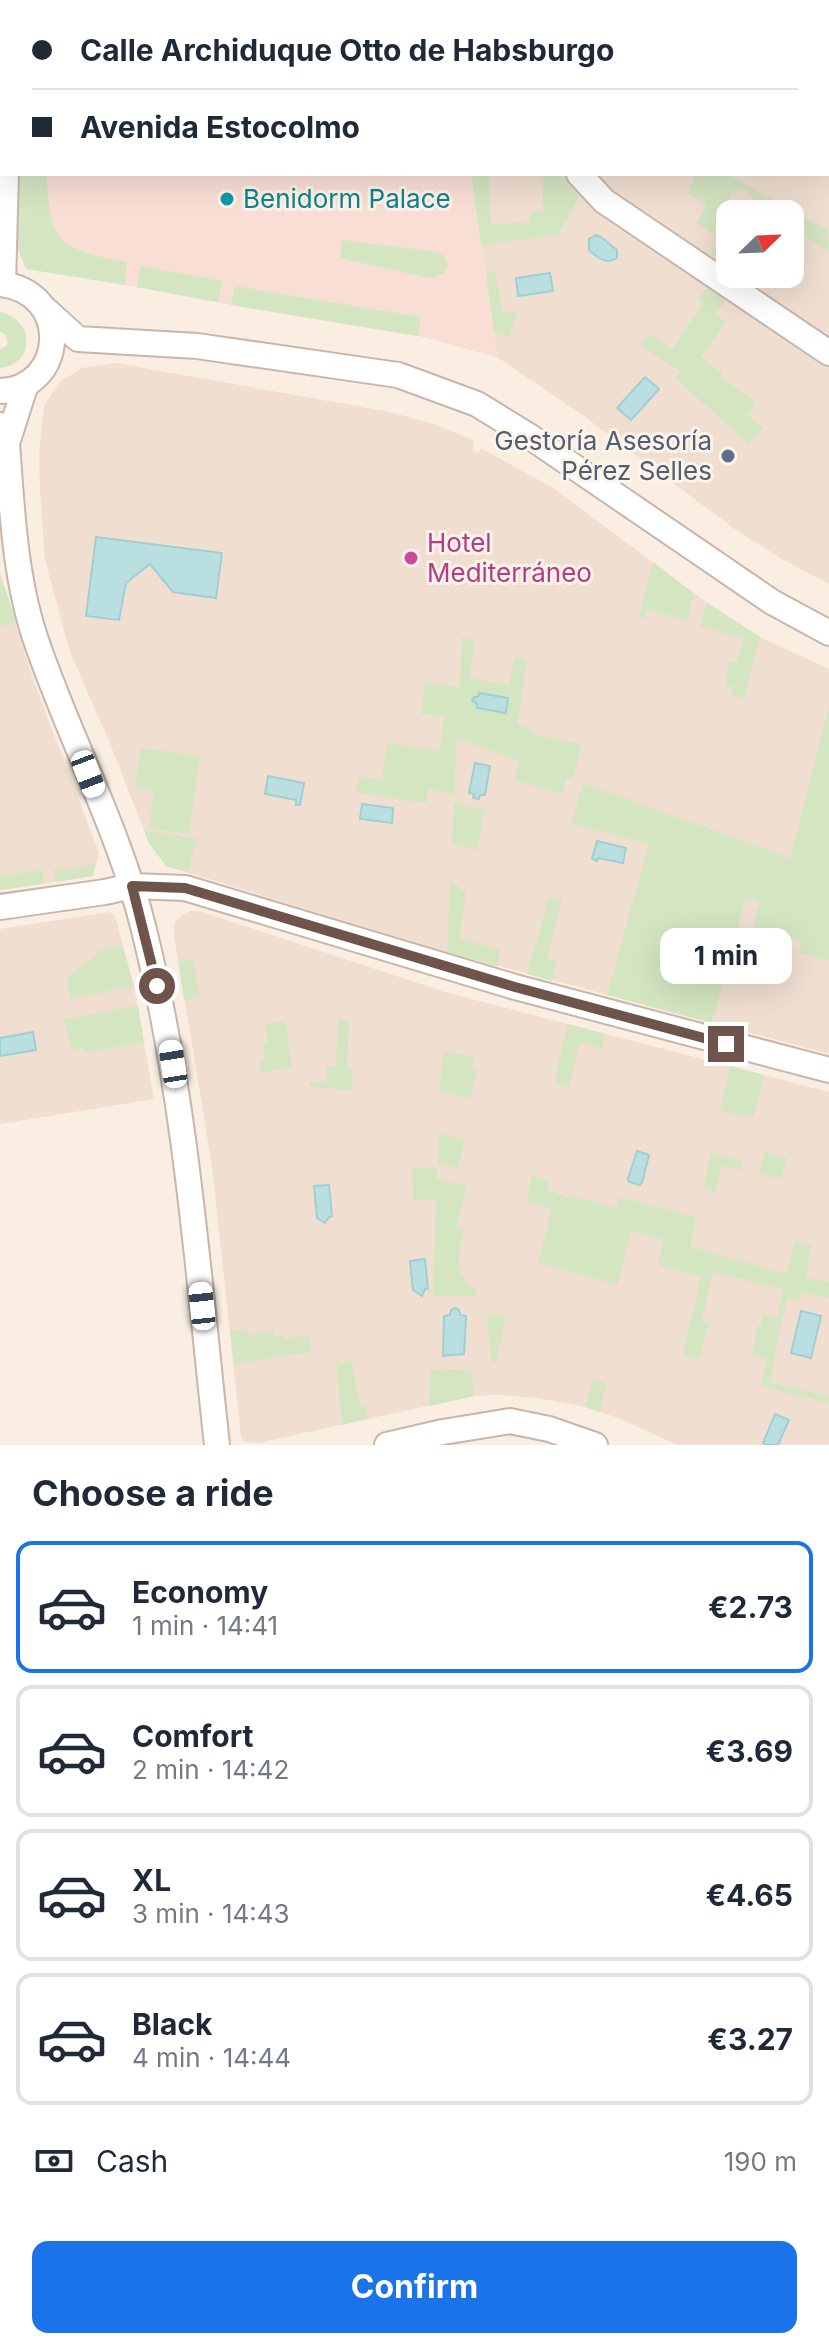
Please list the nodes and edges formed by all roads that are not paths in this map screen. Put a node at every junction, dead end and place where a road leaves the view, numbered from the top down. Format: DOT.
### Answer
graph roads {
  1 [pos="6,176"];
  2 [pos="581,176"];
  3 [pos="1,284"];
  4 [pos="46,310"];
  5 [pos="78,339"];
  6 [pos="829,353"];
  7 [pos="47,362"];
  8 [pos="26,384"];
  9 [pos="0,391"];
  10 [pos="3,434"];
  11 [pos="10,576"];
  12 [pos="829,633"];
  13 [pos="132,886"];
  14 [pos="0,907"];
  15 [pos="829,1070"];
  16 [pos="442,1439"];
  17 [pos="217,1445"];
  18 [pos="387,1445"];
  19 [pos="595,1445"];
  1 -- 3 [label="street"];
  2 -- 6 [label="street"];
  3 -- 4 [label="street"];
  4 -- 5 [label="street"];
  4 -- 7 [label="street"];
  5 -- 7 [label="street"];
  5 -- 12 [label="street"];
  7 -- 8 [label="street"];
  8 -- 9 [label="street"];
  8 -- 10 [label="street"];
  10 -- 11 [label="street"];
  11 -- 13 [label="street"];
  13 -- 14 [label="street"];
  13 -- 15 [label="street"];
  13 -- 17 [label="street"];
  16 -- 18 [label="street"];
  16 -- 19 [label="street"];
}
